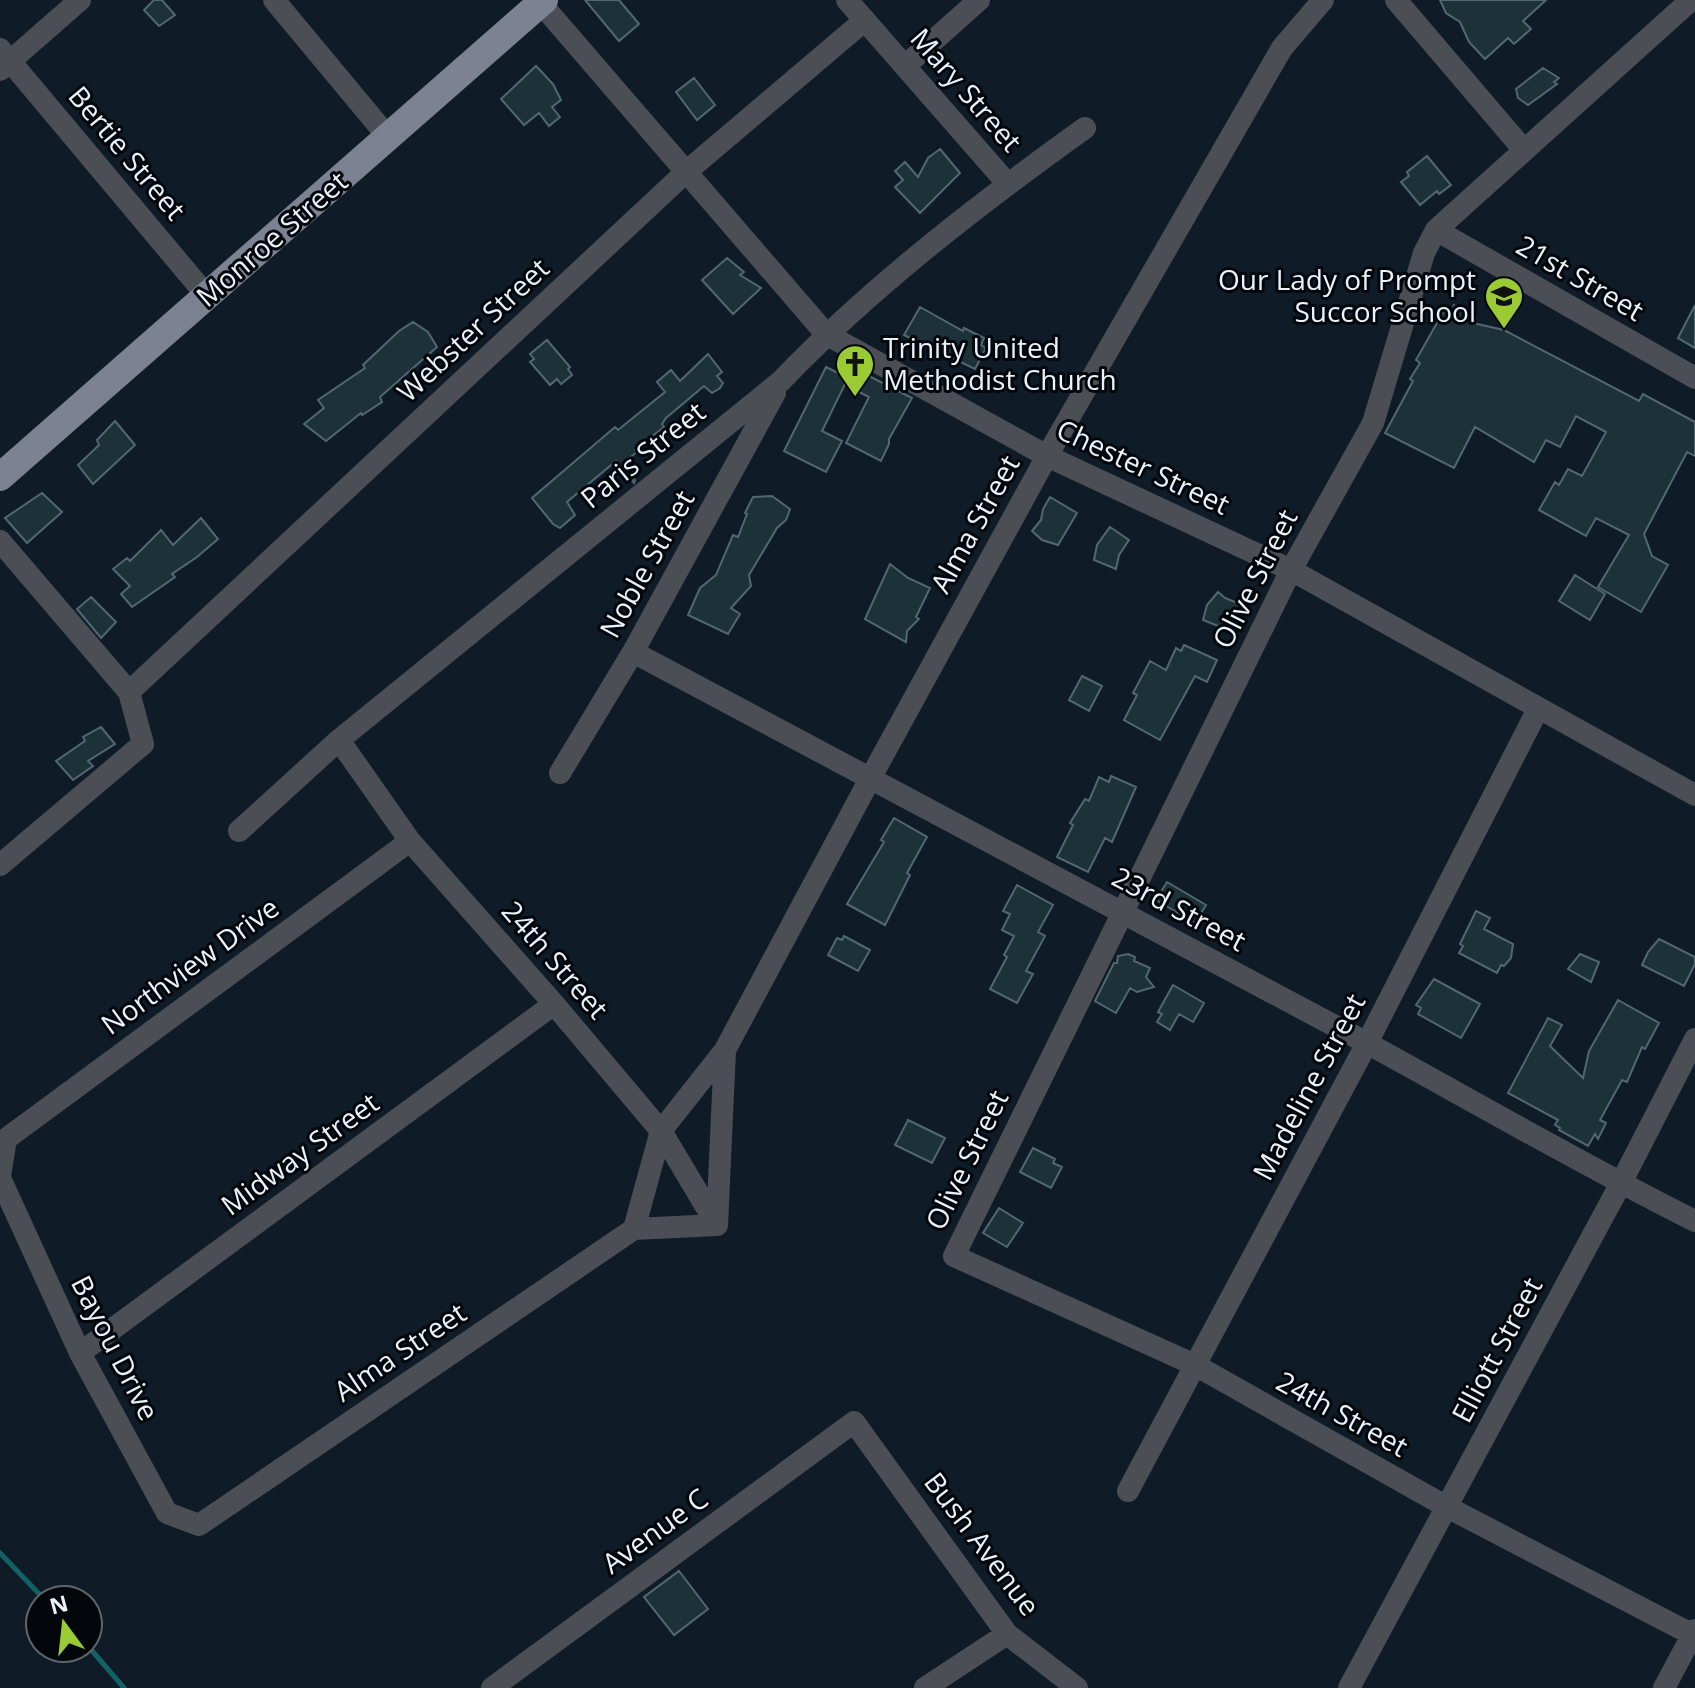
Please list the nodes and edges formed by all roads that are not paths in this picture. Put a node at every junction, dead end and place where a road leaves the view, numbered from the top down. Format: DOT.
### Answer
graph roads {
  1 [pos="80,0"];
  2 [pos="274,0"];
  3 [pos="847,0"];
  4 [pos="979,0"];
  5 [pos="1323,0"];
  6 [pos="1396,0"];
  7 [pos="1691,0"];
  8 [pos="541,1"];
  9 [pos="865,20"];
  10 [pos="3,60"];
  11 [pos="905,66"];
  12 [pos="1085,128"];
  13 [pos="388,137"];
  14 [pos="1524,150"];
  15 [pos="686,172"];
  16 [pos="1007,183"];
  17 [pos="1436,230"];
  18 [pos="207,296"];
  19 [pos="826,334"];
  20 [pos="1695,378"];
  21 [pos="781,381"];
  22 [pos="1047,456"];
  23 [pos="0,477"];
  24 [pos="0,541"];
  25 [pos="1291,570"];
  26 [pos="633,652"];
  27 [pos="129,692"];
  28 [pos="1538,709"];
  29 [pos="339,740"];
  30 [pos="560,773"];
  31 [pos="871,777"];
  32 [pos="1695,795"];
  33 [pos="239,831"];
  34 [pos="410,841"];
  35 [pos="0,865"];
  36 [pos="1122,913"];
  37 [pos="554,1004"];
  38 [pos="1695,1039"];
  39 [pos="1367,1043"];
  40 [pos="725,1050"];
  41 [pos="661,1131"];
  42 [pos="6,1139"];
  43 [pos="0,1177"];
  44 [pos="1621,1183"];
  45 [pos="1695,1221"];
  46 [pos="717,1225"];
  47 [pos="634,1229"];
  48 [pos="954,1256"];
  49 [pos="80,1353"];
  50 [pos="1195,1365"];
  51 [pos="854,1422"];
  52 [pos="1128,1491"];
  53 [pos="1447,1507"];
  54 [pos="199,1525"];
  55 [pos="1007,1634"];
  56 [pos="1694,1634"];
  57 [pos="492,1688"];
  58 [pos="925,1688"];
  59 [pos="1077,1688"];
  60 [pos="1349,1688"];
  61 [pos="1664,1688"];
  1 -- 10 [label="street"];
  2 -- 13 [label="street"];
  3 -- 9 [label="street, Mary Street"];
  4 -- 11 [label="street"];
  5 -- 22 [label="street, Alma Street"];
  6 -- 14 [label="street"];
  7 -- 14 [label="street, Olive Street"];
  8 -- 13 [label="main road, Monroe Street"];
  8 -- 15 [label="street, Chester Street"];
  9 -- 11 [label="street, Mary Street"];
  9 -- 15 [label="street, Webster Street"];
  10 -- 18 [label="street, Bertie Street"];
  11 -- 16 [label="street, Mary Street"];
  12 -- 16 [label="street, Paris Street"];
  13 -- 18 [label="main road, Monroe Street"];
  14 -- 17 [label="street, Olive Street"];
  15 -- 19 [label="street, Chester Street"];
  15 -- 27 [label="street, Webster Street"];
  16 -- 19 [label="street, Paris Street"];
  17 -- 20 [label="street, 21st Street"];
  17 -- 25 [label="street, Olive Street"];
  18 -- 23 [label="main road, Monroe Street"];
  19 -- 21 [label="street, Paris Street"];
  19 -- 22 [label="street, Chester Street"];
  21 -- 26 [label="street, Noble Street"];
  21 -- 29 [label="street, Paris Street"];
  22 -- 25 [label="street, Chester Street"];
  22 -- 31 [label="street, Alma Street"];
  24 -- 27 [label="street"];
  25 -- 28 [label="street, Chester Street"];
  25 -- 36 [label="street, Olive Street"];
  26 -- 30 [label="street, Noble Street"];
  26 -- 31 [label="street, 23rd Street"];
  27 -- 35 [label="street"];
  28 -- 32 [label="street, Chester Street"];
  28 -- 39 [label="street, Madeline Street"];
  29 -- 33 [label="street, Paris Street"];
  29 -- 34 [label="street, 24th Street"];
  31 -- 36 [label="street, 23rd Street"];
  31 -- 40 [label="street, Alma Street"];
  34 -- 37 [label="street, 24th Street"];
  34 -- 42 [label="street, Northview Drive"];
  36 -- 39 [label="street, 23rd Street"];
  36 -- 48 [label="street, Olive Street"];
  37 -- 41 [label="street, 24th Street"];
  37 -- 49 [label="street, Midway Street"];
  38 -- 44 [label="street, Elliott Street"];
  39 -- 44 [label="street, 23rd Street"];
  39 -- 50 [label="street, Madeline Street"];
  40 -- 41 [label="street, Alma Street"];
  40 -- 46 [label="street, Alma Street"];
  41 -- 46 [label="street, 24th Street"];
  41 -- 47 [label="street, Alma Street"];
  42 -- 43 [label="street, Bayou Drive"];
  43 -- 49 [label="street, Bayou Drive"];
  44 -- 45 [label="street, 23rd Street"];
  44 -- 53 [label="street, Elliott Street"];
  46 -- 47 [label="street"];
  47 -- 54 [label="street, Alma Street"];
  48 -- 50 [label="street, 24th Street"];
  49 -- 54 [label="street, Bayou Drive"];
  50 -- 52 [label="street, Madeline Street"];
  50 -- 53 [label="street, 24th Street"];
  51 -- 55 [label="street, Bush Avenue"];
  51 -- 57 [label="street, Avenue C"];
  53 -- 56 [label="street, 24th Street"];
  53 -- 60 [label="street, Elliott Street"];
  55 -- 58 [label="street"];
  55 -- 59 [label="street, Bush Avenue"];
  56 -- 61 [label="street"];
}
